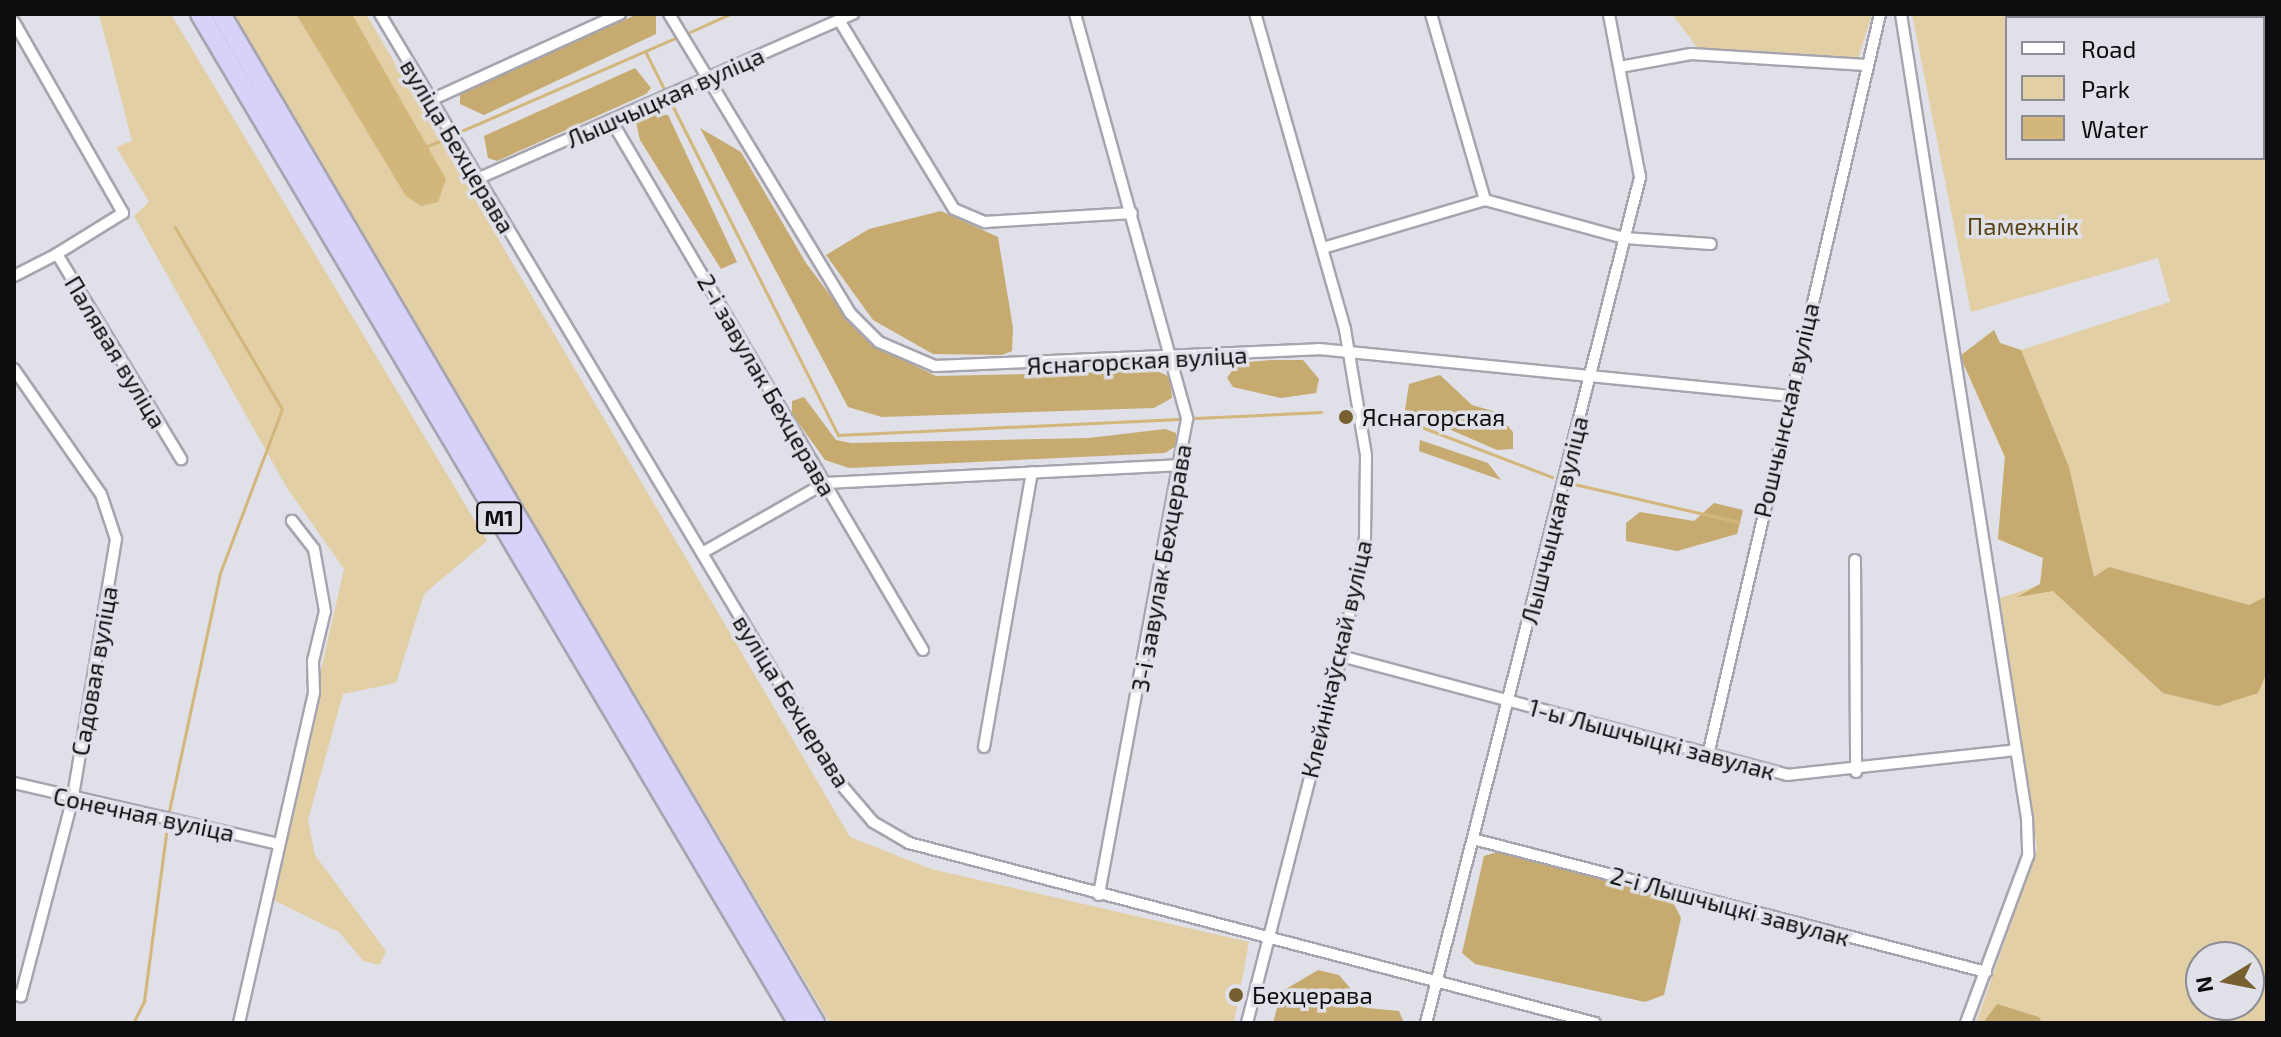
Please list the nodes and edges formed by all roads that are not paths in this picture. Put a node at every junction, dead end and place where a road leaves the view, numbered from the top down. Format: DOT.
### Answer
graph roads {
  1 [pos="200,14"];
  2 [pos="221,14"];
  3 [pos="380,14"];
  4 [pos="620,14"];
  5 [pos="669,14"];
  6 [pos="853,14"];
  7 [pos="1075,14"];
  8 [pos="1255,14"];
  9 [pos="1431,14"];
  10 [pos="1609,14"];
  11 [pos="1880,14"];
  12 [pos="1901,14"];
  13 [pos="839,20"];
  14 [pos="14,22"];
  15 [pos="1866,65"];
  16 [pos="1620,67"];
  17 [pos="706,79"];
  18 [pos="431,100"];
  19 [pos="611,120"];
  20 [pos="477,179"];
  21 [pos="1485,200"];
  22 [pos="1132,213"];
  23 [pos="1624,238"];
  24 [pos="1711,244"];
  25 [pos="1323,248"];
  26 [pos="57,254"];
  27 [pos="14,276"];
  28 [pos="1350,352"];
  29 [pos="1173,359"];
  30 [pos="14,369"];
  31 [pos="1590,379"];
  32 [pos="1788,396"];
  33 [pos="181,459"];
  34 [pos="1183,465"];
  35 [pos="1032,472"];
  36 [pos="825,483"];
  37 [pos="292,521"];
  38 [pos="702,553"];
  39 [pos="1855,560"];
  40 [pos="923,650"];
  41 [pos="1341,656"];
  42 [pos="1509,699"];
  43 [pos="984,747"];
  44 [pos="2016,750"];
  45 [pos="1708,755"];
  46 [pos="1856,772"];
  47 [pos="14,783"];
  48 [pos="72,801"];
  49 [pos="1473,839"];
  50 [pos="274,843"];
  51 [pos="1099,895"];
  52 [pos="1269,936"];
  53 [pos="1986,972"];
  54 [pos="1437,983"];
  55 [pos="18,995"];
  56 [pos="239,1023"];
  57 [pos="798,1023"];
  58 [pos="815,1023"];
  59 [pos="1247,1023"];
  60 [pos="1426,1023"];
  61 [pos="1595,1023"];
  62 [pos="1966,1023"];
  1 -- 57 [label="highway, М1"];
  2 -- 58 [label="highway, М1"];
  3 -- 18 [label="street, вуліца Бехцерава"];
  4 -- 18 [label="street"];
  5 -- 17 [label="street, Яснагорская вуліца"];
  6 -- 13 [label="street, Лышчыцкая вуліца"];
  7 -- 22 [label="street, 3-і завулак Бехцерава"];
  8 -- 25 [label="street, Клейнікаўскай вуліца"];
  9 -- 21 [label="street"];
  10 -- 16 [label="street, Лышчыцкая вуліца"];
  11 -- 15 [label="street, Рошчынская вуліца"];
  12 -- 44 [label="street"];
  13 -- 17 [label="street, Лышчыцкая вуліца"];
  13 -- 22 [label="street"];
  14 -- 26 [label="street, Палявая вуліца"];
  15 -- 16 [label="street"];
  15 -- 32 [label="street, Рошчынская вуліца"];
  16 -- 23 [label="street, Лышчыцкая вуліца"];
  17 -- 19 [label="street, Лышчыцкая вуліца"];
  17 -- 29 [label="street, Яснагорская вуліца"];
  18 -- 20 [label="street, вуліца Бехцерава"];
  19 -- 20 [label="street, Лышчыцкая вуліца"];
  19 -- 36 [label="street, 2-і завулак Бехцерава"];
  20 -- 38 [label="street, вуліца Бехцерава"];
  21 -- 23 [label="street"];
  21 -- 25 [label="street"];
  22 -- 29 [label="street, 3-і завулак Бехцерава"];
  23 -- 24 [label="street"];
  23 -- 31 [label="street, Лышчыцкая вуліца"];
  25 -- 28 [label="street, Клейнікаўскай вуліца"];
  26 -- 27 [label="street"];
  26 -- 33 [label="street, Палявая вуліца"];
  28 -- 29 [label="street, Яснагорская вуліца"];
  28 -- 31 [label="street, Яснагорская вуліца"];
  28 -- 41 [label="street, Клейнікаўскай вуліца"];
  29 -- 34 [label="street, 3-і завулак Бехцерава"];
  30 -- 48 [label="street, Садовая вуліца"];
  31 -- 32 [label="street, Яснагорская вуліца"];
  31 -- 42 [label="street, Лышчыцкая вуліца"];
  32 -- 45 [label="street, Рошчынская вуліца"];
  34 -- 35 [label="street"];
  34 -- 51 [label="street, 3-і завулак Бехцерава"];
  35 -- 36 [label="street"];
  35 -- 43 [label="street"];
  36 -- 38 [label="street"];
  36 -- 40 [label="street, 2-і завулак Бехцерава"];
  37 -- 50 [label="street"];
  38 -- 51 [label="street, вуліца Бехцерава"];
  39 -- 46 [label="street"];
  41 -- 42 [label="street, 1-ы Лышчыцкі завулак"];
  41 -- 52 [label="street, Клейнікаўскай вуліца"];
  42 -- 45 [label="street, 1-ы Лышчыцкі завулак"];
  42 -- 49 [label="street, Лышчыцкая вуліца"];
  44 -- 46 [label="street, 1-ы Лышчыцкі завулак"];
  44 -- 53 [label="street"];
  45 -- 46 [label="street, 1-ы Лышчыцкі завулак"];
  47 -- 48 [label="street, Сонечная вуліца"];
  48 -- 50 [label="street, Сонечная вуліца"];
  48 -- 55 [label="street, Садовая вуліца"];
  49 -- 53 [label="street, 2-і Лышчыцкі завулак"];
  49 -- 54 [label="street, Лышчыцкая вуліца"];
  50 -- 56 [label="street"];
  51 -- 52 [label="street, вуліца Бехцерава"];
  52 -- 54 [label="street, вуліца Бехцерава"];
  52 -- 59 [label="street, Клейнікаўскай вуліца"];
  53 -- 62 [label="street"];
  54 -- 60 [label="street, Лышчыцкая вуліца"];
  54 -- 61 [label="street, вуліца Бехцерава"];
}
